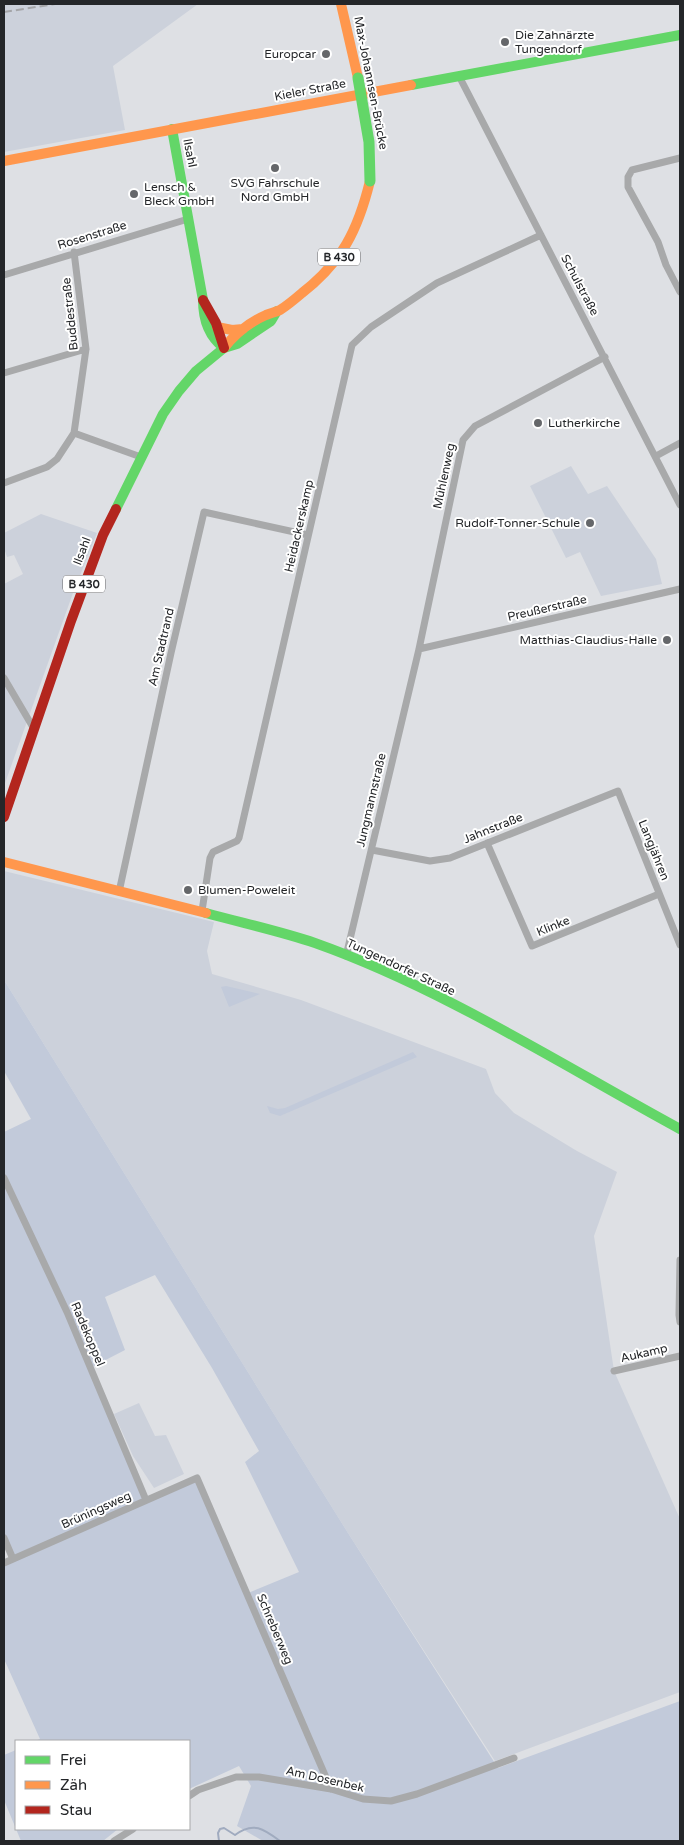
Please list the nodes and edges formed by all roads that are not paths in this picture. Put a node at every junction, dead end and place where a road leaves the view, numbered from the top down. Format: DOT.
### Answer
graph roads {
  1 [pos="341,4"];
  2 [pos="680,35"];
  3 [pos="459,76"];
  4 [pos="172,129"];
  5 [pos="680,158"];
  6 [pos="4,161"];
  7 [pos="188,219"];
  8 [pos="541,235"];
  9 [pos="74,252"];
  10 [pos="4,274"];
  11 [pos="680,292"];
  12 [pos="203,300"];
  13 [pos="277,311"];
  14 [pos="217,327"];
  15 [pos="243,330"];
  16 [pos="224,348"];
  17 [pos="86,349"];
  18 [pos="605,357"];
  19 [pos="4,373"];
  20 [pos="74,433"];
  21 [pos="680,443"];
  22 [pos="656,456"];
  23 [pos="141,457"];
  24 [pos="4,484"];
  25 [pos="680,504"];
  26 [pos="308,535"];
  27 [pos="680,589"];
  28 [pos="419,649"];
  29 [pos="4,678"];
  30 [pos="34,729"];
  31 [pos="618,791"];
  32 [pos="4,818"];
  33 [pos="487,843"];
  34 [pos="372,850"];
  35 [pos="4,862"];
  36 [pos="119,892"];
  37 [pos="659,894"];
  38 [pos="202,912"];
  39 [pos="680,944"];
  40 [pos="346,956"];
  41 [pos="680,1130"];
  42 [pos="4,1178"];
  43 [pos="680,1260"];
  44 [pos="680,1322"];
  45 [pos="680,1356"];
  46 [pos="614,1371"];
  47 [pos="197,1478"];
  48 [pos="146,1500"];
  49 [pos="4,1538"];
  50 [pos="13,1559"];
  51 [pos="4,1563"];
  52 [pos="514,1758"];
  53 [pos="331,1789"];
  54 [pos="190,1795"];
  55 [pos="131,1830"];
  56 [pos="114,1841"];
  1 -- 13 [label="main road, Max-Johannsen-Brücke / B 430, bridge"];
  2 -- 3 [label="main road, Kieler Straße"];
  3 -- 4 [label="main road, Kieler Straße"];
  3 -- 8 [label="street, Schulstraße"];
  4 -- 6 [label="main road, Kieler Straße"];
  4 -- 7 [label="main road, Ilsahl"];
  5 -- 11 [label="street"];
  7 -- 9 [label="street, Rosenstraße"];
  7 -- 12 [label="main road, Ilsahl"];
  8 -- 18 [label="street, Schulstraße"];
  8 -- 26 [label="street, Heidackerskamp"];
  9 -- 10 [label="street, Rosenstraße"];
  9 -- 17 [label="street, Buddestraße"];
  12 -- 14 [label="main road, Ilsahl"];
  12 -- 16 [label="main road, Ilsahl"];
  13 -- 15 [label="main road, Max-Johannsen-Brücke / B 430"];
  13 -- 16 [label="main road, Max-Johannsen-Brücke / B 430"];
  14 -- 15 [label="main road"];
  14 -- 16 [label="main road, Ilsahl"];
  15 -- 16 [label="main road, Max-Johannsen-Brücke / B 430"];
  16 -- 23 [label="main road, Ilsahl / B 430"];
  17 -- 19 [label="street"];
  17 -- 20 [label="street, Buddestraße"];
  18 -- 22 [label="street, Schulstraße"];
  18 -- 28 [label="street, Mühlenweg"];
  20 -- 23 [label="street"];
  20 -- 24 [label="street, Buddestraße"];
  21 -- 22 [label="street"];
  22 -- 25 [label="street, Schulstraße"];
  23 -- 30 [label="main road, Ilsahl / B 430"];
  26 -- 36 [label="street, Am Stadtrand"];
  26 -- 38 [label="street, Heidackerskamp"];
  27 -- 28 [label="street, Preußerstraße"];
  28 -- 34 [label="street, Jungmannstraße"];
  29 -- 30 [label="street"];
  30 -- 32 [label="main road, Ilsahl / B 430"];
  31 -- 33 [label="street, Jahnstraße"];
  31 -- 37 [label="street, Langjähren"];
  33 -- 34 [label="street, Jahnstraße"];
  33 -- 37 [label="street, Klinke"];
  34 -- 40 [label="street, Jungmannstraße"];
  35 -- 36 [label="main road, Tungendorfer Straße"];
  36 -- 38 [label="main road, Tungendorfer Straße"];
  37 -- 39 [label="street, Langjähren"];
  38 -- 40 [label="main road, Tungendorfer Straße"];
  40 -- 41 [label="main road, Tungendorfer Straße"];
  42 -- 48 [label="street, Radekoppel"];
  43 -- 44 [label="street"];
  45 -- 46 [label="street, Aukamp"];
  47 -- 48 [label="street, Brüningsweg"];
  47 -- 53 [label="street, Schreberweg"];
  48 -- 50 [label="street, Brüningsweg"];
  49 -- 50 [label="street"];
  50 -- 51 [label="street, Brüningsweg"];
  52 -- 53 [label="street, Am Dosenbek"];
  53 -- 54 [label="street, Am Dosenbek"];
  55 -- 56 [label="street"];
}
